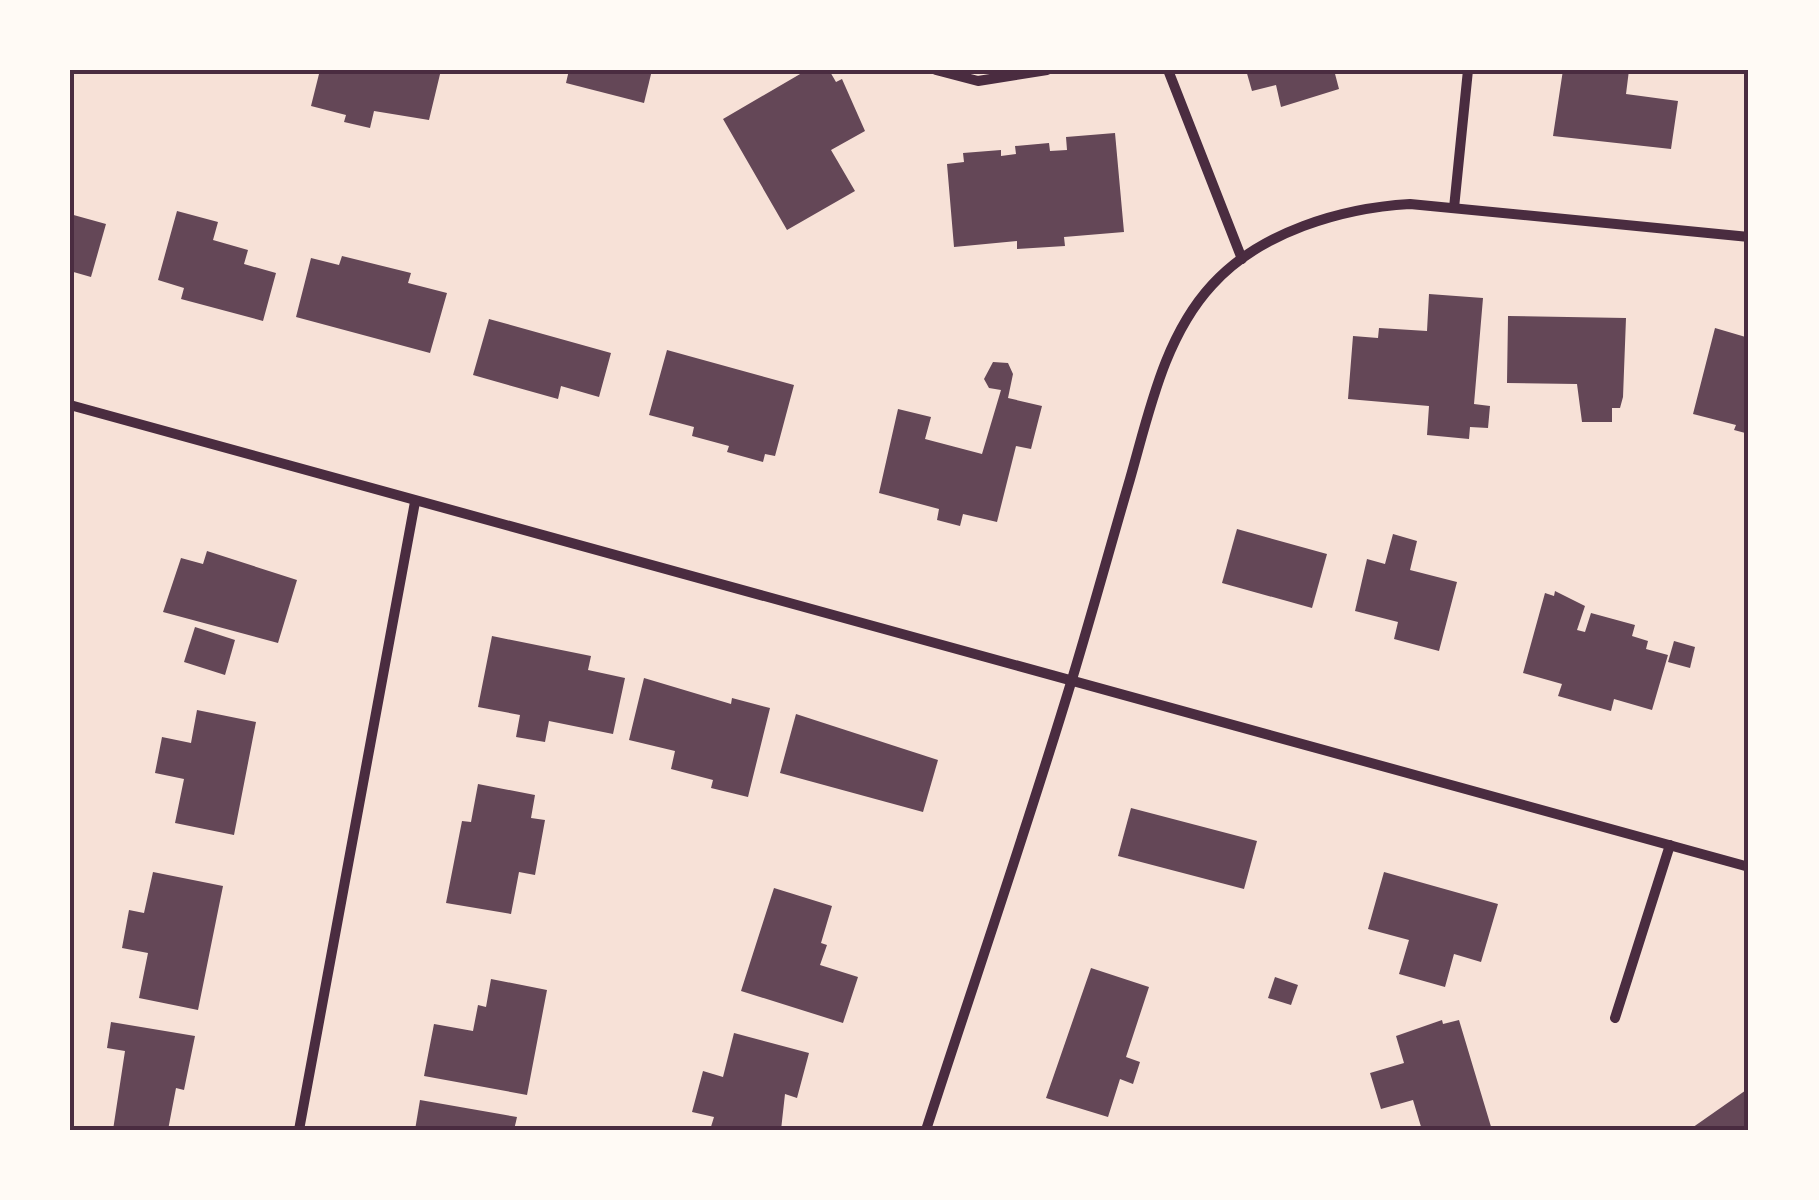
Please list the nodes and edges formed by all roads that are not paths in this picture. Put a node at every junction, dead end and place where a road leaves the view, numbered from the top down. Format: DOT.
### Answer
graph roads {
  1 [pos="936,70"];
  2 [pos="1047,70"];
  3 [pos="1168,70"];
  4 [pos="1468,70"];
  5 [pos="1454,208"];
  6 [pos="1749,237"];
  7 [pos="1242,258"];
  8 [pos="70,405"];
  9 [pos="415,502"];
  10 [pos="1072,678"];
  11 [pos="1670,845"];
  12 [pos="1749,866"];
  13 [pos="1615,1018"];
  14 [pos="299,1130"];
  15 [pos="926,1130"];
  1 -- 2 [label="street"];
  3 -- 7 [label="street"];
  4 -- 5 [label="street"];
  5 -- 6 [label="street"];
  5 -- 7 [label="street"];
  7 -- 10 [label="street"];
  8 -- 9 [label="street"];
  9 -- 10 [label="street"];
  9 -- 14 [label="street"];
  10 -- 11 [label="street"];
  10 -- 15 [label="street"];
  11 -- 12 [label="street"];
  11 -- 13 [label="street"];
}
